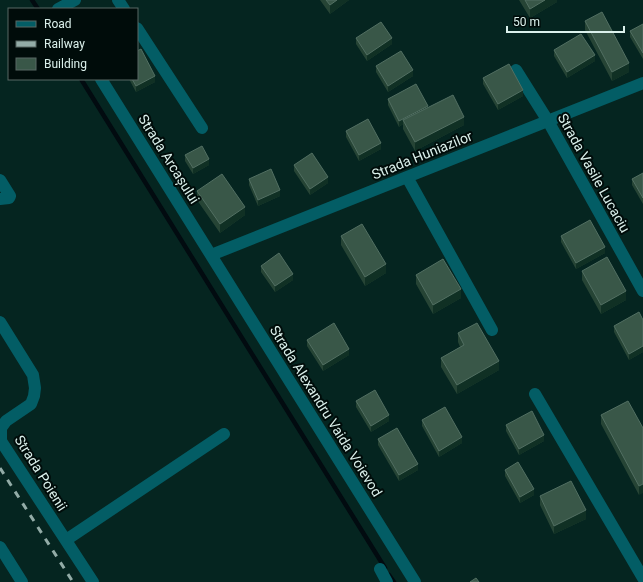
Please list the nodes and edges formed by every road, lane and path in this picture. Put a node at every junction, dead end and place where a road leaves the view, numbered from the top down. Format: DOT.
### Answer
graph roads {
  1 [pos="75,0"];
  2 [pos="59,8"];
  3 [pos="138,30"];
  4 [pos="516,70"];
  5 [pos="102,80"];
  6 [pos="643,83"];
  7 [pos="548,121"];
  8 [pos="202,128"];
  9 [pos="407,178"];
  10 [pos="0,180"];
  11 [pos="0,199"];
  12 [pos="211,255"];
  13 [pos="643,291"];
  14 [pos="0,322"];
  15 [pos="492,330"];
  16 [pos="535,394"];
  17 [pos="224,434"];
  18 [pos="66,540"];
  19 [pos="0,546"];
  20 [pos="380,569"];
  21 [pos="643,578"];
  22 [pos="22,582"];
  23 [pos="93,582"];
  24 [pos="387,582"];
  25 [pos="415,582"];
  1 -- 2 [label="street"];
  3 -- 8 [label="street"];
  4 -- 7 [label="street, Strada Vasile Lucaciu"];
  5 -- 12 [label="street, Strada Arcașului"];
  6 -- 7 [label="street, Strada Huniazilor"];
  7 -- 9 [label="street, Strada Huniazilor"];
  7 -- 13 [label="street, Strada Vasile Lucaciu"];
  9 -- 12 [label="street, Strada Huniazilor"];
  9 -- 15 [label="street"];
  10 -- 11 [label="street"];
  12 -- 25 [label="street, Strada Alexandru Vaida Voievod"];
  14 -- 18 [label="street, Strada Poienii"];
  16 -- 21 [label="street"];
  17 -- 18 [label="street"];
  18 -- 23 [label="street, Strada Poienii"];
  19 -- 22 [label="street"];
  20 -- 24 [label="street"];
}
